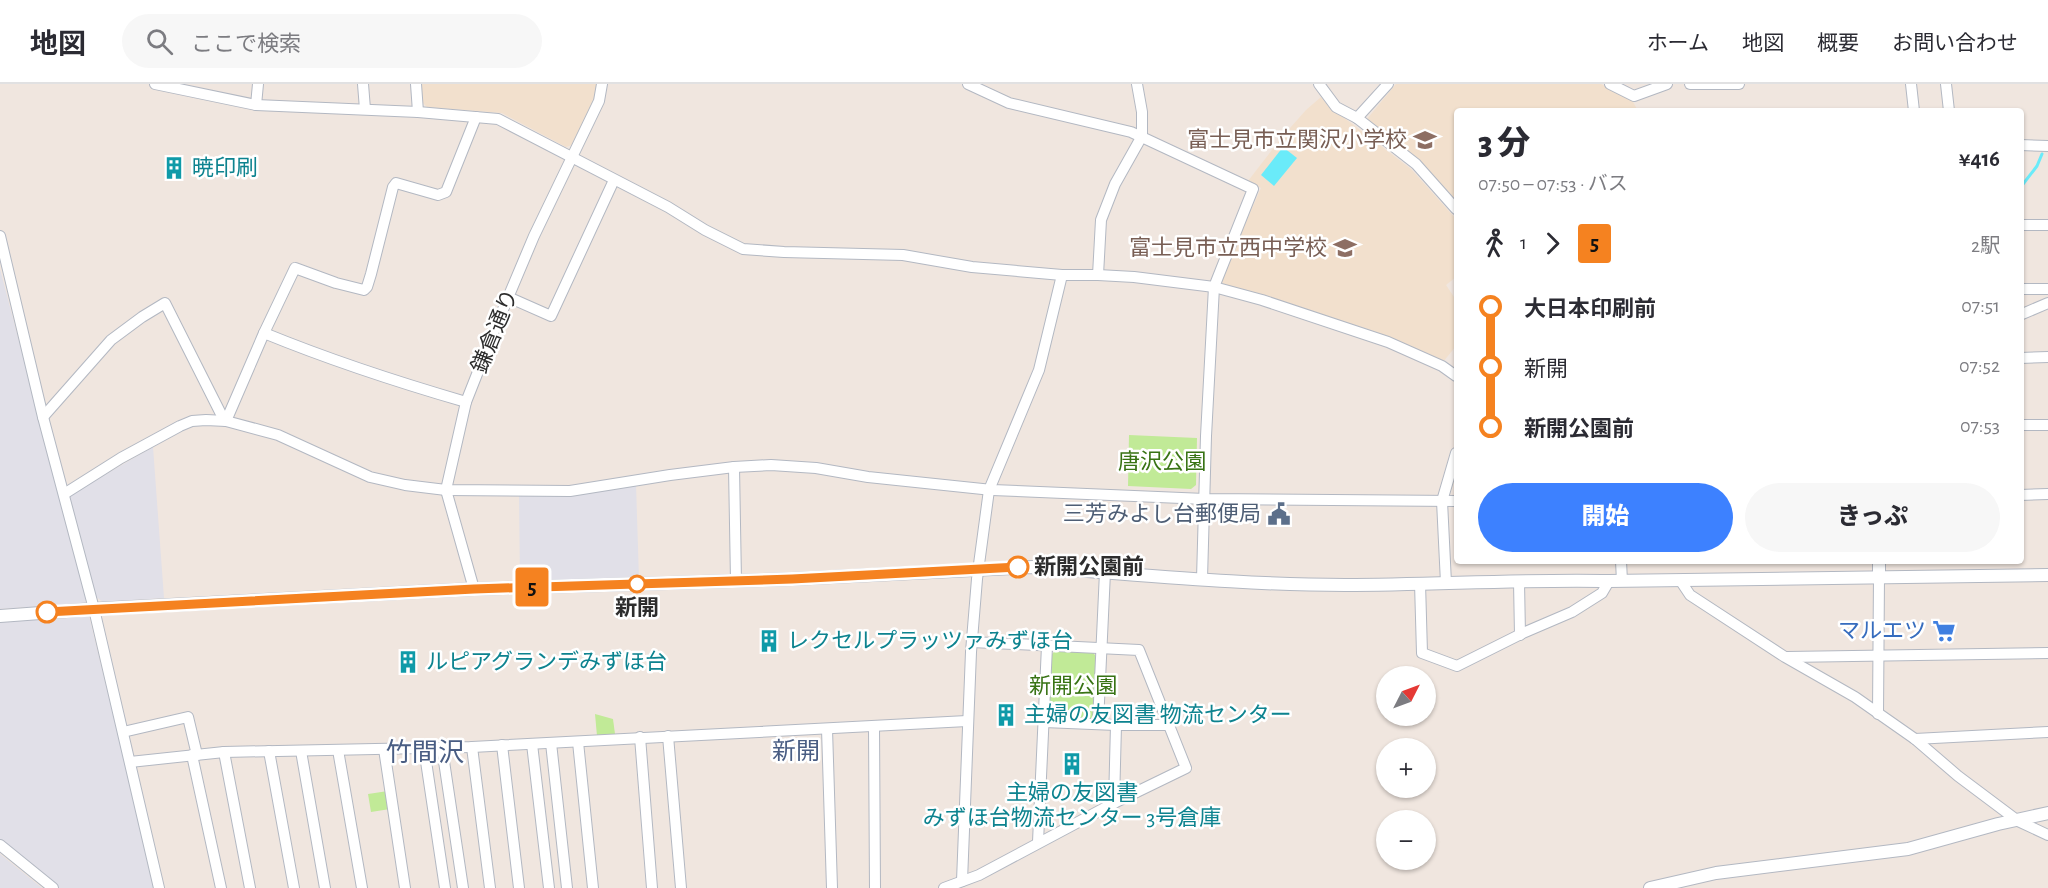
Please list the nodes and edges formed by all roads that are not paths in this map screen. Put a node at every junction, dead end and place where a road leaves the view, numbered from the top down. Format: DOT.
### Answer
graph roads {
  1 [pos="155,84"];
  2 [pos="258,84"];
  3 [pos="363,84"];
  4 [pos="416,84"];
  5 [pos="602,84"];
  6 [pos="968,84"];
  7 [pos="1137,84"];
  8 [pos="1319,84"];
  9 [pos="1372,84"];
  10 [pos="1610,84"];
  11 [pos="1667,84"];
  12 [pos="1689,84"];
  13 [pos="1739,84"];
  14 [pos="1911,84"];
  15 [pos="1946,84"];
  16 [pos="170,85"];
  17 [pos="1385,88"];
  18 [pos="256,105"];
  19 [pos="1914,108"];
  20 [pos="1949,108"];
  21 [pos="365,110"];
  22 [pos="418,112"];
  23 [pos="476,117"];
  24 [pos="1357,118"];
  25 [pos="1142,136"];
  26 [pos="2024,145"];
  27 [pos="2048,146"];
  28 [pos="573,158"];
  29 [pos="614,180"];
  30 [pos="1454,207"];
  31 [pos="2024,225"];
  32 [pos="2048,225"];
  33 [pos="0,236"];
  34 [pos="1062,275"];
  35 [pos="1098,275"];
  36 [pos="1214,287"];
  37 [pos="2024,289"];
  38 [pos="2048,289"];
  39 [pos="508,297"];
  40 [pos="2048,303"];
  41 [pos="2024,313"];
  42 [pos="264,333"];
  43 [pos="2048,357"];
  44 [pos="2024,358"];
  45 [pos="1454,375"];
  46 [pos="466,402"];
  47 [pos="43,417"];
  48 [pos="225,420"];
  49 [pos="2024,425"];
  50 [pos="2048,425"];
  51 [pos="1454,460"];
  52 [pos="734,467"];
  53 [pos="446,490"];
  54 [pos="989,490"];
  55 [pos="64,494"];
  56 [pos="2048,494"];
  57 [pos="2024,495"];
  58 [pos="1205,499"];
  59 [pos="1442,501"];
  60 [pos="1454,501"];
  61 [pos="1621,564"];
  62 [pos="1879,564"];
  63 [pos="979,569"];
  64 [pos="1105,572"];
  65 [pos="2048,575"];
  66 [pos="1879,576"];
  67 [pos="1202,579"];
  68 [pos="1680,580"];
  69 [pos="736,581"];
  70 [pos="1609,581"];
  71 [pos="1622,581"];
  72 [pos="1519,582"];
  73 [pos="1446,583"];
  74 [pos="1420,584"];
  75 [pos="474,589"];
  76 [pos="94,609"];
  77 [pos="0,616"];
  78 [pos="1520,635"];
  79 [pos="972,642"];
  80 [pos="1047,646"];
  81 [pos="1101,648"];
  82 [pos="2048,653"];
  83 [pos="1785,657"];
  84 [pos="1878,657"];
  85 [pos="1878,714"];
  86 [pos="967,721"];
  87 [pos="1044,722"];
  88 [pos="1098,723"];
  89 [pos="1116,725"];
  90 [pos="1169,725"];
  91 [pos="874,726"];
  92 [pos="827,729"];
  93 [pos="123,732"];
  94 [pos="2048,732"];
  95 [pos="668,736"];
  96 [pos="640,737"];
  97 [pos="1915,739"];
  98 [pos="551,742"];
  99 [pos="578,742"];
  100 [pos="531,744"];
  101 [pos="502,745"];
  102 [pos="472,747"];
  103 [pos="424,748"];
  104 [pos="442,748"];
  105 [pos="384,749"];
  106 [pos="338,750"];
  107 [pos="268,751"];
  108 [pos="301,751"];
  109 [pos="224,752"];
  110 [pos="195,755"];
  111 [pos="130,762"];
  112 [pos="1114,803"];
  113 [pos="2048,813"];
  114 [pos="2018,821"];
  115 [pos="2048,835"];
  116 [pos="1038,842"];
  117 [pos="0,846"];
  118 [pos="962,881"];
  119 [pos="53,888"];
  120 [pos="159,888"];
  121 [pos="221,888"];
  122 [pos="250,888"];
  123 [pos="294,888"];
  124 [pos="325,888"];
  125 [pos="362,888"];
  126 [pos="405,888"];
  127 [pos="445,888"];
  128 [pos="463,888"];
  129 [pos="490,888"];
  130 [pos="519,888"];
  131 [pos="549,888"];
  132 [pos="567,888"];
  133 [pos="593,888"];
  134 [pos="652,888"];
  135 [pos="681,888"];
  136 [pos="832,888"];
  137 [pos="874,888"];
  138 [pos="944,888"];
  139 [pos="1650,888"];
  1 -- 16 [label="street"];
  2 -- 18 [label="street"];
  3 -- 21 [label="street"];
  4 -- 22 [label="street"];
  5 -- 28 [label="street, 鎌倉通り"];
  6 -- 25 [label="street"];
  7 -- 25 [label="street"];
  8 -- 24 [label="street"];
  9 -- 17 [label="street"];
  10 -- 11 [label="street"];
  12 -- 13 [label="street"];
  14 -- 19 [label="street"];
  15 -- 20 [label="street"];
  16 -- 18 [label="street"];
  17 -- 24 [label="street"];
  18 -- 21 [label="street"];
  21 -- 22 [label="street"];
  22 -- 23 [label="street"];
  23 -- 28 [label="street"];
  23 -- 42 [label="street"];
  24 -- 30 [label="street"];
  25 -- 35 [label="street"];
  25 -- 36 [label="street"];
  26 -- 27 [label="street"];
  28 -- 29 [label="street"];
  28 -- 39 [label="street, 鎌倉通り"];
  29 -- 34 [label="street"];
  29 -- 39 [label="street"];
  31 -- 32 [label="street"];
  33 -- 47 [label="street"];
  34 -- 35 [label="street"];
  34 -- 54 [label="street"];
  35 -- 36 [label="street"];
  36 -- 45 [label="street"];
  36 -- 58 [label="street"];
  37 -- 38 [label="street"];
  39 -- 46 [label="street, 鎌倉通り"];
  40 -- 41 [label="street"];
  42 -- 46 [label="street"];
  42 -- 48 [label="street"];
  43 -- 44 [label="street"];
  46 -- 53 [label="street, 鎌倉通り"];
  47 -- 48 [label="street"];
  47 -- 55 [label="street"];
  48 -- 53 [label="street"];
  48 -- 55 [label="street"];
  49 -- 50 [label="street"];
  51 -- 59 [label="street"];
  52 -- 53 [label="street"];
  52 -- 54 [label="street"];
  52 -- 69 [label="street"];
  53 -- 75 [label="street, 鎌倉通り"];
  54 -- 58 [label="street"];
  54 -- 63 [label="street"];
  55 -- 76 [label="street"];
  56 -- 57 [label="street"];
  58 -- 59 [label="street"];
  58 -- 67 [label="street"];
  59 -- 60 [label="street"];
  59 -- 73 [label="street"];
  61 -- 71 [label="street"];
  62 -- 66 [label="street"];
  63 -- 64 [label="street"];
  63 -- 69 [label="street"];
  63 -- 79 [label="street"];
  64 -- 67 [label="street"];
  64 -- 81 [label="street"];
  65 -- 66 [label="street"];
  66 -- 68 [label="street"];
  66 -- 84 [label="street"];
  67 -- 74 [label="street"];
  68 -- 71 [label="street"];
  68 -- 83 [label="street"];
  69 -- 75 [label="street"];
  70 -- 71 [label="street"];
  70 -- 72 [label="street"];
  70 -- 78 [label="street"];
  72 -- 73 [label="street"];
  72 -- 78 [label="street"];
  73 -- 74 [label="street"];
  74 -- 78 [label="street"];
  75 -- 76 [label="street"];
  76 -- 77 [label="street"];
  76 -- 93 [label="street"];
  79 -- 80 [label="street"];
  79 -- 86 [label="street"];
  80 -- 81 [label="street"];
  80 -- 87 [label="street"];
  81 -- 88 [label="street"];
  81 -- 90 [label="street"];
  82 -- 84 [label="street"];
  83 -- 84 [label="street"];
  83 -- 85 [label="street"];
  84 -- 85 [label="street"];
  85 -- 97 [label="street"];
  86 -- 91 [label="street"];
  86 -- 118 [label="street"];
  87 -- 88 [label="street"];
  87 -- 116 [label="street"];
  88 -- 89 [label="street"];
  89 -- 90 [label="street"];
  89 -- 112 [label="street"];
  90 -- 112 [label="street"];
  91 -- 92 [label="street"];
  91 -- 137 [label="street"];
  92 -- 95 [label="street"];
  92 -- 136 [label="street"];
  93 -- 110 [label="street"];
  93 -- 111 [label="street"];
  94 -- 97 [label="street"];
  95 -- 96 [label="street"];
  95 -- 135 [label="street"];
  96 -- 99 [label="street"];
  96 -- 134 [label="street"];
  97 -- 114 [label="street"];
  98 -- 99 [label="street"];
  98 -- 100 [label="street"];
  98 -- 132 [label="street"];
  99 -- 133 [label="street"];
  100 -- 101 [label="street"];
  100 -- 131 [label="street"];
  101 -- 102 [label="street"];
  101 -- 130 [label="street"];
  102 -- 104 [label="street"];
  102 -- 129 [label="street"];
  103 -- 104 [label="street"];
  103 -- 105 [label="street"];
  103 -- 127 [label="street"];
  104 -- 128 [label="street"];
  105 -- 106 [label="street"];
  105 -- 126 [label="street"];
  106 -- 108 [label="street"];
  106 -- 125 [label="street"];
  107 -- 108 [label="street"];
  107 -- 109 [label="street"];
  107 -- 123 [label="street"];
  108 -- 124 [label="street"];
  109 -- 110 [label="street"];
  109 -- 122 [label="street"];
  110 -- 111 [label="street"];
  110 -- 121 [label="street"];
  111 -- 120 [label="street"];
  112 -- 116 [label="street"];
  113 -- 114 [label="street"];
  114 -- 115 [label="street"];
  114 -- 139 [label="street"];
  116 -- 118 [label="street"];
  117 -- 119 [label="street"];
  118 -- 138 [label="street"];
}
